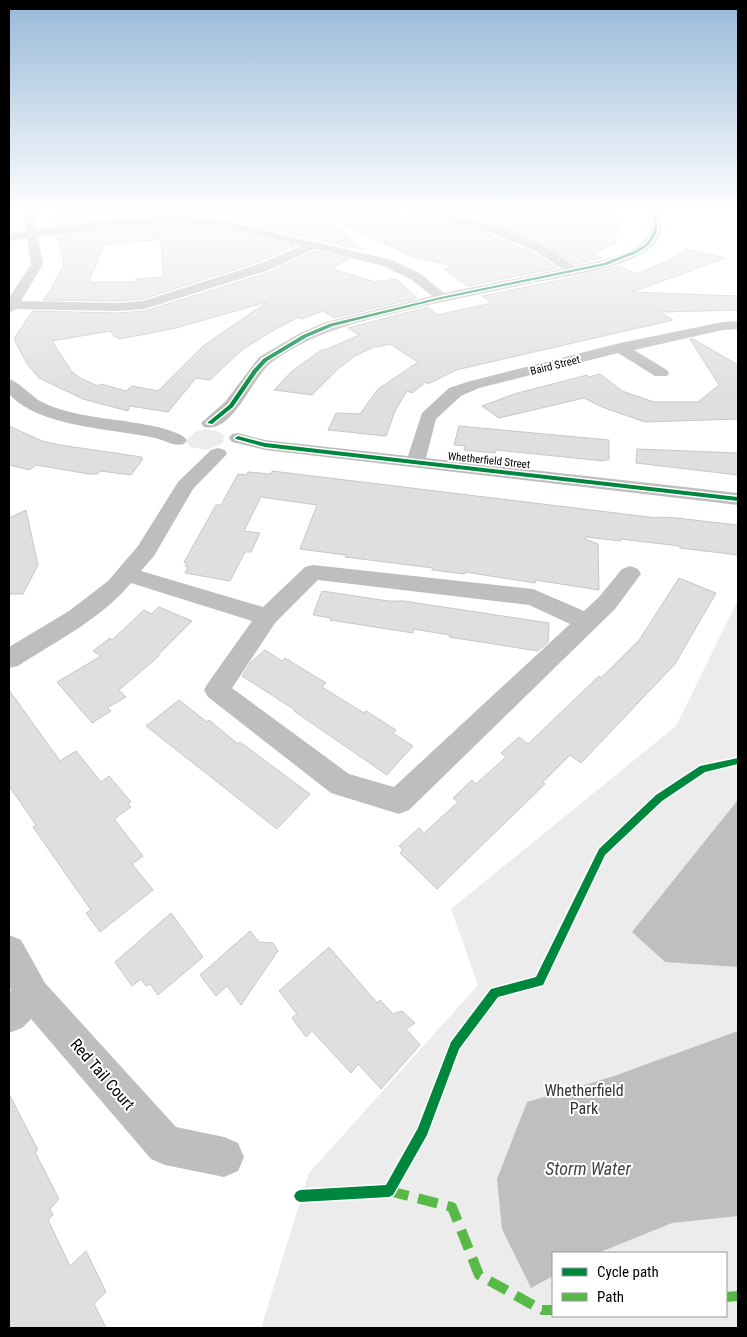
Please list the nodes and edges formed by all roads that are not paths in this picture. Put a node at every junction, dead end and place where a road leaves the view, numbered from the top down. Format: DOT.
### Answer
graph roads {
  1 [pos="32,272"];
  2 [pos="245,272"];
  3 [pos="409,272"];
  4 [pos="563,272"];
  5 [pos="441,298"];
  6 [pos="10,306"];
  7 [pos="738,325"];
  8 [pos="620,348"];
  9 [pos="661,373"];
  10 [pos="9,384"];
  11 [pos="230,406"];
  12 [pos="210,423"];
  13 [pos="228,442"];
  14 [pos="185,449"];
  15 [pos="415,463"];
  16 [pos="185,486"];
  17 [pos="738,499"];
  18 [pos="126,574"];
  19 [pos="630,574"];
  20 [pos="267,617"];
  21 [pos="587,622"];
  22 [pos="9,659"];
  23 [pos="9,952"];
  24 [pos="21,1005"];
  25 [pos="224,1157"];
  1 -- 6 [label="street"];
  2 -- 6 [label="street"];
  3 -- 5 [label="street"];
  4 -- 5 [label="street"];
  5 -- 11 [label="street"];
  7 -- 8 [label="street, Baird Street"];
  8 -- 9 [label="street"];
  8 -- 15 [label="street, Baird Street"];
  10 -- 14 [label="street"];
  11 -- 12 [label="street"];
  11 -- 13 [label="street"];
  12 -- 13 [label="street"];
  12 -- 14 [label="street"];
  13 -- 14 [label="street"];
  13 -- 15 [label="street, Whetherfield Street"];
  13 -- 16 [label="street"];
  14 -- 16 [label="street"];
  15 -- 17 [label="street, Whetherfield Street"];
  16 -- 18 [label="street"];
  18 -- 20 [label="street"];
  18 -- 22 [label="street"];
  19 -- 21 [label="street"];
  20 -- 21 [label="street"];
  20 -- 21 [label="street"];
  23 -- 24 [label="street, Red Tail Court"];
  24 -- 25 [label="street, Red Tail Court"];
}
